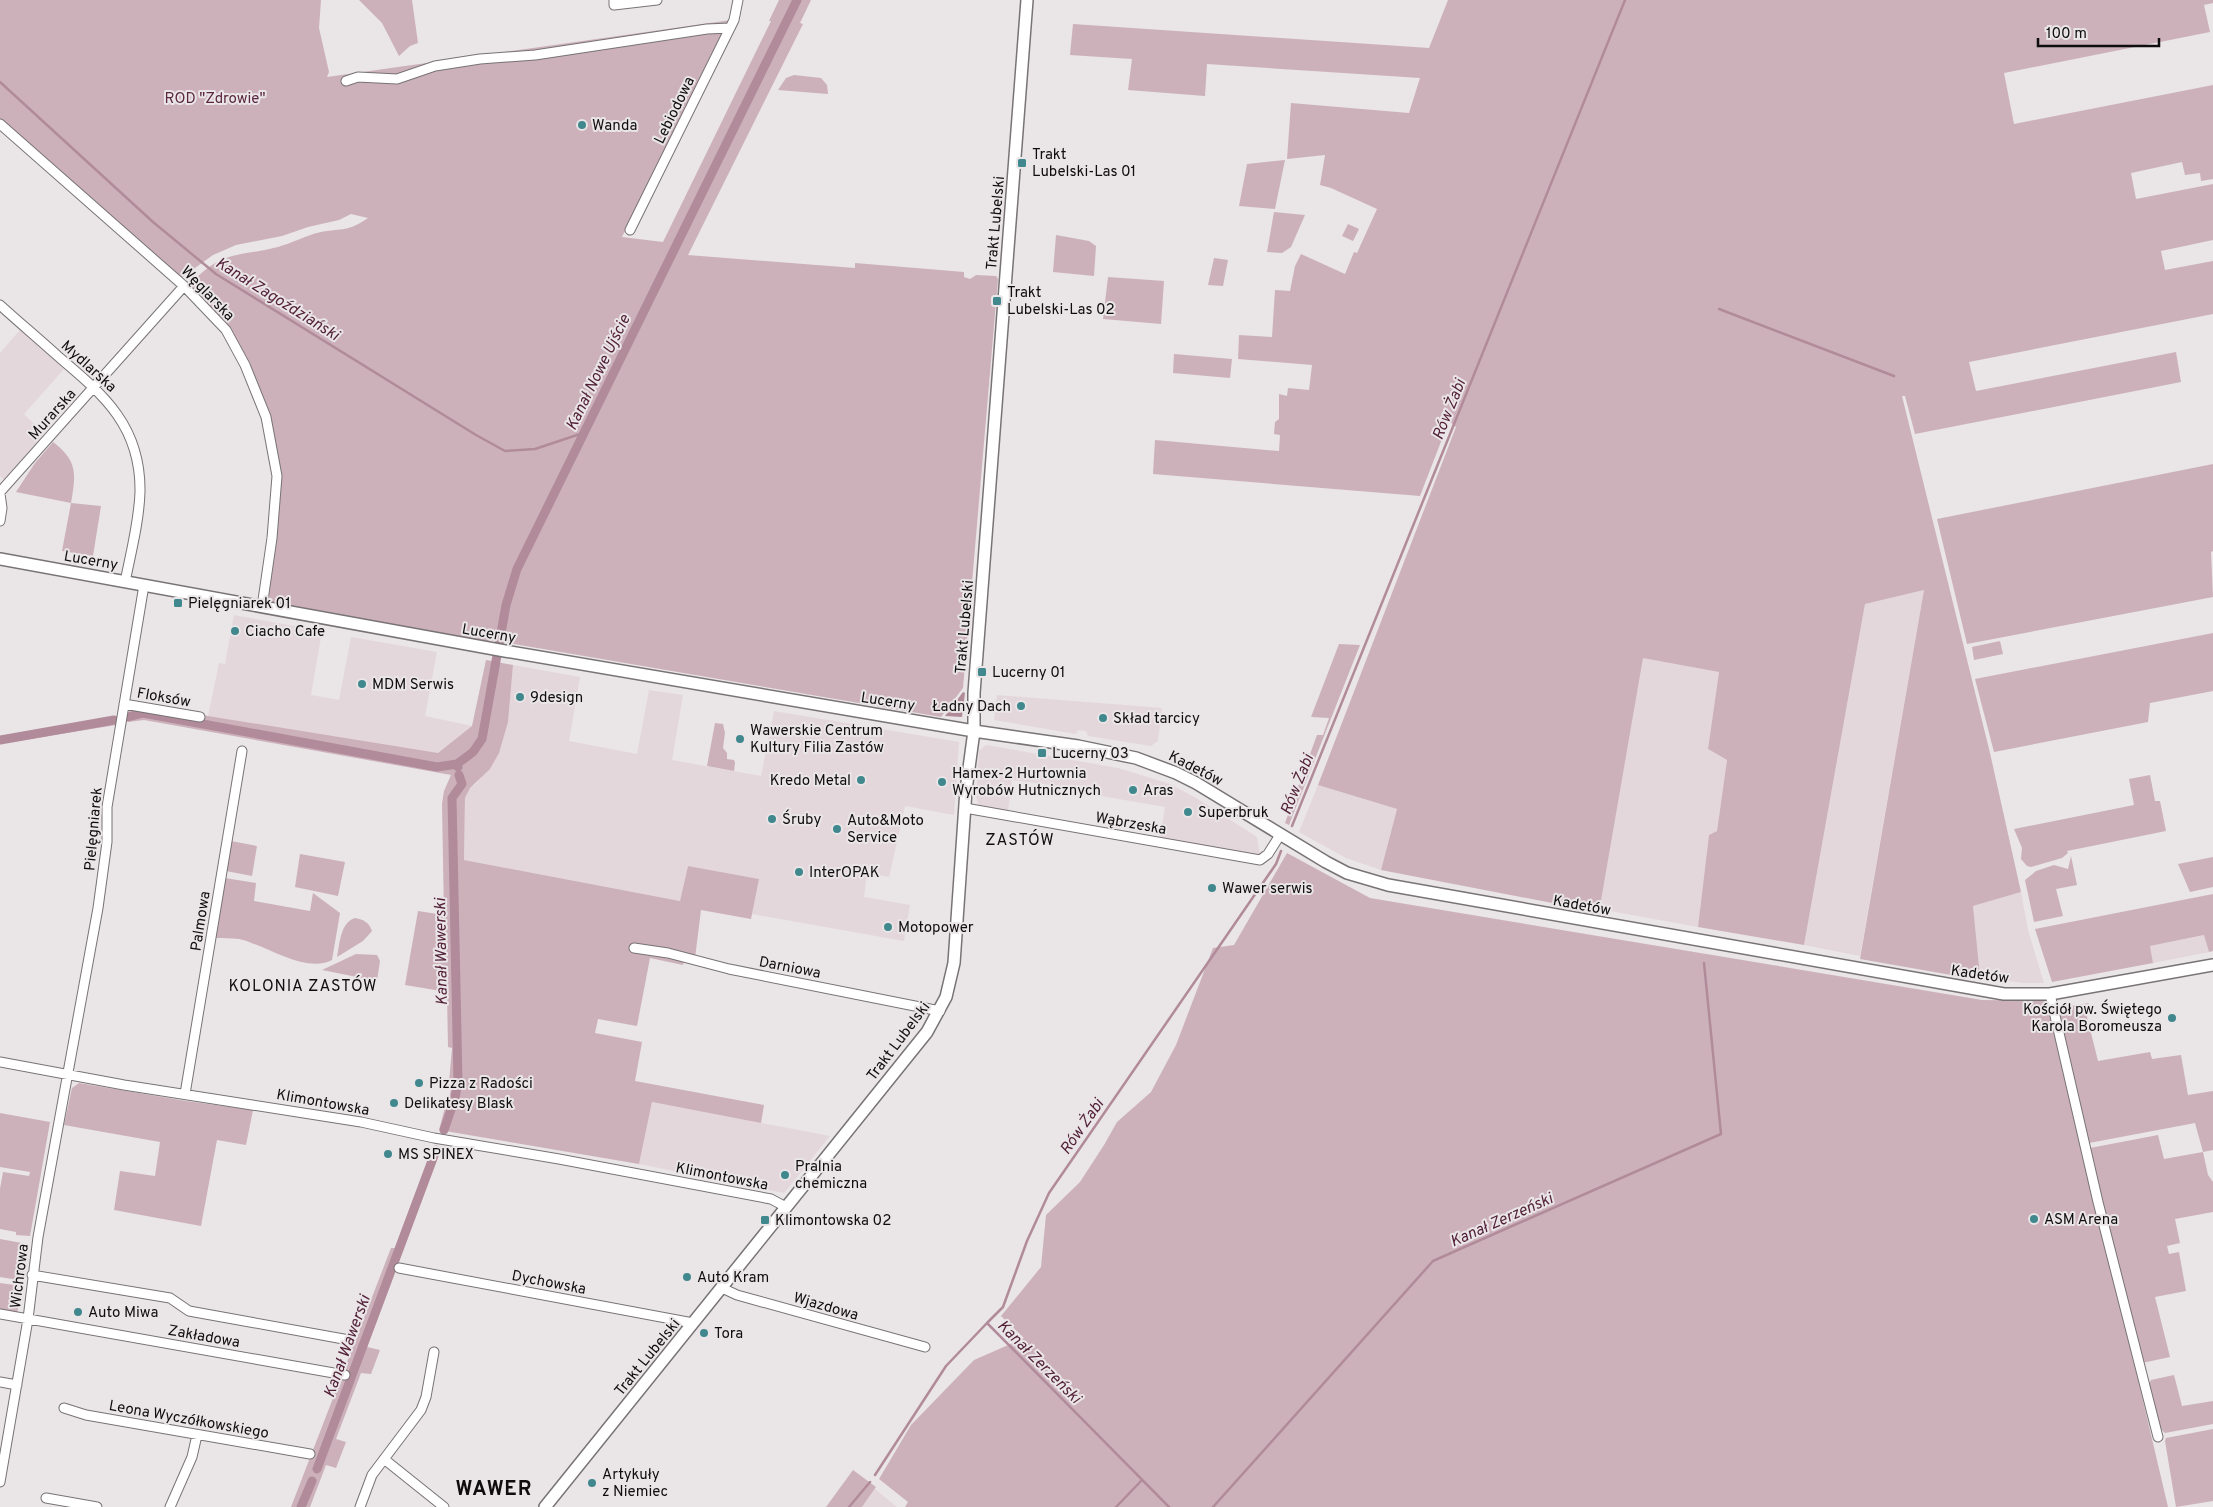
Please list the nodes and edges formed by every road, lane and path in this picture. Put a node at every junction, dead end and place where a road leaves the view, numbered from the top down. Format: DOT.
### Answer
graph roads {
  1 [pos="614,0"];
  2 [pos="657,0"];
  3 [pos="738,0"];
  4 [pos="1027,0"];
  5 [pos="730,28"];
  6 [pos="346,81"];
  7 [pos="0,124"];
  8 [pos="630,230"];
  9 [pos="184,286"];
  10 [pos="0,305"];
  11 [pos="94,387"];
  12 [pos="0,493"];
  13 [pos="0,521"];
  14 [pos="0,559"];
  15 [pos="125,582"];
  16 [pos="144,585"];
  17 [pos="262,606"];
  18 [pos="124,704"];
  19 [pos="200,717"];
  20 [pos="974,731"];
  21 [pos="242,751"];
  22 [pos="965,808"];
  23 [pos="1280,835"];
  24 [pos="634,948"];
  25 [pos="2213,965"];
  26 [pos="2050,994"];
  27 [pos="940,1011"];
  28 [pos="0,1062"];
  29 [pos="68,1075"];
  30 [pos="185,1094"];
  31 [pos="786,1207"];
  32 [pos="399,1268"];
  33 [pos="32,1275"];
  34 [pos="722,1288"];
  35 [pos="0,1314"];
  36 [pos="28,1319"];
  37 [pos="694,1324"];
  38 [pos="349,1340"];
  39 [pos="925,1347"];
  40 [pos="434,1352"];
  41 [pos="345,1375"];
  42 [pos="0,1382"];
  43 [pos="17,1385"];
  44 [pos="64,1408"];
  45 [pos="197,1435"];
  46 [pos="2158,1437"];
  47 [pos="310,1454"];
  48 [pos="384,1459"];
  49 [pos="2,1460"];
  50 [pos="0,1482"];
  51 [pos="46,1498"];
  52 [pos="96,1507"];
  53 [pos="170,1507"];
  54 [pos="360,1507"];
  55 [pos="444,1507"];
  56 [pos="545,1507"];
  1 -- 2 [label="street"];
  3 -- 5 [label="street, Lebiodowa"];
  4 -- 20 [label="street, Trakt Lubelski"];
  5 -- 6 [label="street"];
  5 -- 8 [label="street, Lebiodowa"];
  7 -- 9 [label="street, Węglarska"];
  9 -- 11 [label="street, Murarska"];
  9 -- 17 [label="street, Węglarska"];
  10 -- 11 [label="street, Mydlarska"];
  11 -- 12 [label="street, Murarska"];
  11 -- 15 [label="street, Mydlarska"];
  12 -- 13 [label="street"];
  14 -- 15 [label="street, Lucerny"];
  15 -- 16 [label="street, Lucerny"];
  16 -- 17 [label="street, Lucerny"];
  16 -- 18 [label="street, Pielęgniarek"];
  17 -- 20 [label="street, Lucerny"];
  18 -- 19 [label="street, Floksów"];
  18 -- 29 [label="street, Pielęgniarek"];
  20 -- 22 [label="street, Trakt Lubelski"];
  20 -- 23 [label="street, Kadetów"];
  21 -- 30 [label="street, Palmowa"];
  22 -- 23 [label="street, Wąbrzeska"];
  22 -- 27 [label="street, Trakt Lubelski"];
  23 -- 26 [label="street, Kadetów"];
  24 -- 27 [label="street, Darniowa"];
  25 -- 26 [label="street, Kadetów"];
  26 -- 46 [label="street"];
  27 -- 31 [label="street, Trakt Lubelski"];
  28 -- 29 [label="street, Klimontowska"];
  29 -- 30 [label="street, Klimontowska"];
  29 -- 33 [label="street, Wichrowa"];
  30 -- 31 [label="street, Klimontowska"];
  31 -- 34 [label="street, Trakt Lubelski"];
  32 -- 37 [label="street, Dychowska"];
  33 -- 36 [label="street, Wichrowa"];
  33 -- 38 [label="street"];
  34 -- 37 [label="street, Trakt Lubelski"];
  34 -- 39 [label="street, Wjazdowa"];
  35 -- 36 [label="street, Zakładowa"];
  36 -- 41 [label="street, Zakładowa"];
  36 -- 43 [label="street, Wichrowa"];
  37 -- 56 [label="street, Trakt Lubelski"];
  40 -- 48 [label="street"];
  42 -- 43 [label="street"];
  43 -- 49 [label="street, Wichrowa"];
  44 -- 45 [label="street, Leona Wyczółkowskiego"];
  45 -- 47 [label="street, Leona Wyczółkowskiego"];
  45 -- 53 [label="street"];
  48 -- 54 [label="street"];
  48 -- 55 [label="street"];
  49 -- 50 [label="street, Wichrowa"];
  51 -- 52 [label="street"];
}
